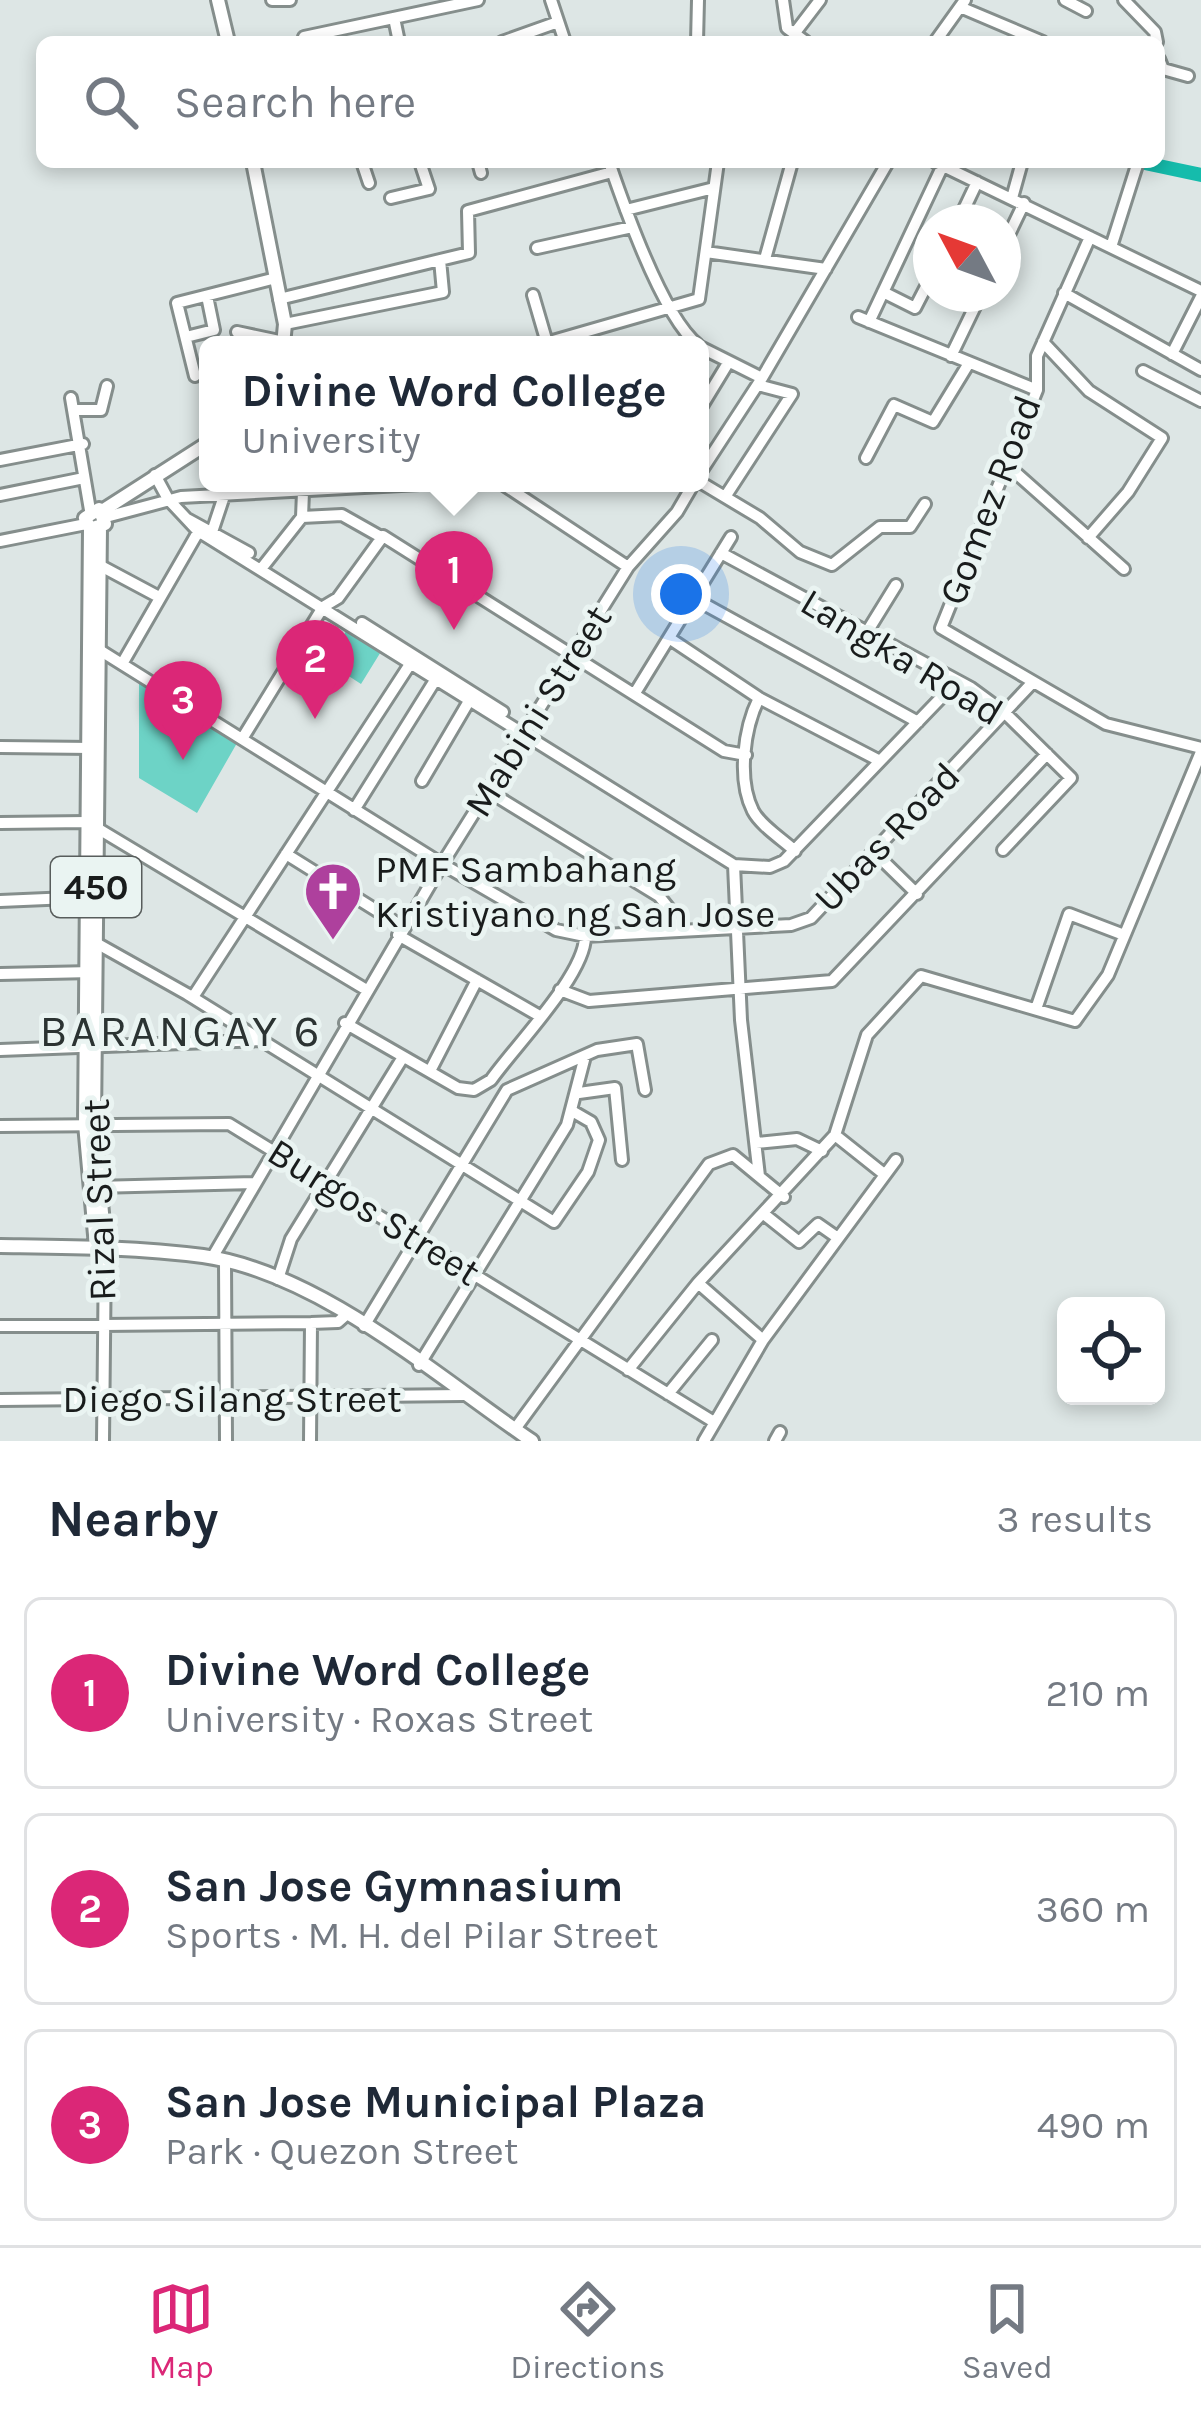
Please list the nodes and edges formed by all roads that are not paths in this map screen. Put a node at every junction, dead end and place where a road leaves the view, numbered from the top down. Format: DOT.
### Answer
graph roads {
  1 [pos="218,0"];
  2 [pos="272,0"];
  3 [pos="290,0"];
  4 [pos="478,0"];
  5 [pos="551,0"];
  6 [pos="698,0"];
  7 [pos="783,0"];
  8 [pos="820,0"];
  9 [pos="1065,0"];
  10 [pos="1124,0"];
  11 [pos="963,3"];
  12 [pos="1086,11"];
  13 [pos="394,19"];
  14 [pos="558,22"];
  15 [pos="794,34"];
  16 [pos="227,36"];
  17 [pos="338,36"];
  18 [pos="398,36"];
  19 [pos="520,36"];
  20 [pos="563,36"];
  21 [pos="698,36"];
  22 [pos="797,36"];
  23 [pos="939,36"];
  24 [pos="1010,36"];
  25 [pos="1156,36"];
  26 [pos="1165,70"];
  27 [pos="1188,76"];
  28 [pos="254,168"];
  29 [pos="364,168"];
  30 [pos="422,168"];
  31 [pos="607,168"];
  32 [pos="610,168"];
  33 [pos="717,168"];
  34 [pos="790,168"];
  35 [pos="884,168"];
  36 [pos="937,168"];
  37 [pos="947,168"];
  38 [pos="1021,168"];
  39 [pos="1136,168"];
  40 [pos="977,182"];
  41 [pos="369,183"];
  42 [pos="715,188"];
  43 [pos="392,198"];
  44 [pos="1018,200"];
  45 [pos="967,204"];
  46 [pos="1017,204"];
  47 [pos="626,210"];
  48 [pos="632,227"];
  49 [pos="1090,236"];
  50 [pos="1111,247"];
  51 [pos="537,248"];
  52 [pos="706,252"];
  53 [pos="765,259"];
  54 [pos="440,260"];
  55 [pos="826,268"];
  56 [pos="276,278"];
  57 [pos="883,292"];
  58 [pos="1064,293"];
  59 [pos="1201,294"];
  60 [pos="533,295"];
  61 [pos="207,296"];
  62 [pos="280,299"];
  63 [pos="671,306"];
  64 [pos="913,307"];
  65 [pos="972,312"];
  66 [pos="284,324"];
  67 [pos="237,332"];
  68 [pos="253,336"];
  69 [pos="284,336"];
  70 [pos="541,336"];
  71 [pos="570,336"];
  72 [pos="687,336"];
  73 [pos="186,337"];
  74 [pos="1043,342"];
  75 [pos="709,353"];
  76 [pos="1172,354"];
  77 [pos="951,356"];
  78 [pos="728,363"];
  79 [pos="969,363"];
  80 [pos="1143,370"];
  81 [pos="1201,370"];
  82 [pos="196,376"];
  83 [pos="760,381"];
  84 [pos="106,386"];
  85 [pos="1037,390"];
  86 [pos="709,394"];
  87 [pos="1201,400"];
  88 [pos="83,444"];
  89 [pos="199,448"];
  90 [pos="866,458"];
  91 [pos="0,460"];
  92 [pos="709,462"];
  93 [pos="1006,465"];
  94 [pos="155,475"];
  95 [pos="84,478"];
  96 [pos="709,486"];
  97 [pos="254,492"];
  98 [pos="303,492"];
  99 [pos="349,492"];
  100 [pos="515,492"];
  101 [pos="690,492"];
  102 [pos="0,494"];
  103 [pos="224,496"];
  104 [pos="725,497"];
  105 [pos="167,499"];
  106 [pos="926,504"];
  107 [pos="302,517"];
  108 [pos="346,518"];
  109 [pos="96,520"];
  110 [pos="206,531"];
  111 [pos="381,537"];
  112 [pos="731,537"];
  113 [pos="1088,538"];
  114 [pos="0,541"];
  115 [pos="722,554"];
  116 [pos="99,565"];
  117 [pos="263,567"];
  118 [pos="628,567"];
  119 [pos="1124,569"];
  120 [pos="896,585"];
  121 [pos="159,598"];
  122 [pos="693,598"];
  123 [pos="326,605"];
  124 [pos="867,632"];
  125 [pos="669,638"];
  126 [pos="93,646"];
  127 [pos="573,655"];
  128 [pos="414,659"];
  129 [pos="122,664"];
  130 [pos="439,675"];
  131 [pos="957,681"];
  132 [pos="1033,682"];
  133 [pos="635,693"];
  134 [pos="472,696"];
  135 [pos="759,698"];
  136 [pos="1005,712"];
  137 [pos="918,722"];
  138 [pos="527,732"];
  139 [pos="242,739"];
  140 [pos="0,747"];
  141 [pos="92,748"];
  142 [pos="1201,750"];
  143 [pos="1047,754"];
  144 [pos="746,755"];
  145 [pos="880,761"];
  146 [pos="422,781"];
  147 [pos="488,791"];
  148 [pos="326,792"];
  149 [pos="353,810"];
  150 [pos="0,823"];
  151 [pos="92,825"];
  152 [pos="1003,850"];
  153 [pos="795,851"];
  154 [pos="875,853"];
  155 [pos="286,854"];
  156 [pos="442,864"];
  157 [pos="734,865"];
  158 [pos="917,894"];
  159 [pos="91,897"];
  160 [pos="0,901"];
  161 [pos="244,916"];
  162 [pos="738,928"];
  163 [pos="400,931"];
  164 [pos="673,931"];
  165 [pos="1124,935"];
  166 [pos="586,936"];
  167 [pos="91,940"];
  168 [pos="91,972"];
  169 [pos="0,974"];
  170 [pos="477,980"];
  171 [pos="365,989"];
  172 [pos="560,990"];
  173 [pos="739,991"];
  174 [pos="193,997"];
  175 [pos="1036,1010"];
  176 [pos="538,1015"];
  177 [pos="345,1022"];
  178 [pos="261,1040"];
  179 [pos="90,1049"];
  180 [pos="0,1050"];
  181 [pos="403,1057"];
  182 [pos="584,1060"];
  183 [pos="430,1071"];
  184 [pos="317,1073"];
  185 [pos="490,1080"];
  186 [pos="507,1090"];
  187 [pos="645,1090"];
  188 [pos="579,1093"];
  189 [pos="372,1106"];
  190 [pos="572,1112"];
  191 [pos="90,1124"];
  192 [pos="0,1126"];
  193 [pos="835,1135"];
  194 [pos="757,1143"];
  195 [pos="822,1150"];
  196 [pos="274,1152"];
  197 [pos="622,1160"];
  198 [pos="896,1160"];
  199 [pos="464,1164"];
  200 [pos="884,1174"];
  201 [pos="759,1176"];
  202 [pos="326,1182"];
  203 [pos="254,1183"];
  204 [pos="96,1187"];
  205 [pos="784,1197"];
  206 [pos="520,1200"];
  207 [pos="765,1215"];
  208 [pos="838,1238"];
  209 [pos="418,1239"];
  210 [pos="0,1244"];
  211 [pos="101,1245"];
  212 [pos="213,1259"];
  213 [pos="478,1277"];
  214 [pos="278,1279"];
  215 [pos="698,1283"];
  216 [pos="346,1314"];
  217 [pos="224,1323"];
  218 [pos="311,1323"];
  219 [pos="103,1324"];
  220 [pos="0,1326"];
  221 [pos="364,1326"];
  222 [pos="580,1340"];
  223 [pos="712,1340"];
  224 [pos="763,1340"];
  225 [pos="419,1364"];
  226 [pos="628,1370"];
  227 [pos="668,1394"];
  228 [pos="309,1395"];
  229 [pos="464,1395"];
  230 [pos="225,1397"];
  231 [pos="0,1400"];
  232 [pos="101,1400"];
  233 [pos="714,1422"];
  234 [pos="511,1432"];
  235 [pos="103,1441"];
  236 [pos="226,1441"];
  237 [pos="310,1441"];
  238 [pos="532,1441"];
  239 [pos="704,1441"];
  1 -- 16 [label="main road"];
  2 -- 3 [label="street"];
  4 -- 13 [label="street"];
  5 -- 14 [label="street"];
  6 -- 21 [label="street"];
  7 -- 15 [label="street"];
  8 -- 15 [label="street"];
  9 -- 12 [label="street"];
  10 -- 25 [label="street"];
  11 -- 23 [label="street"];
  11 -- 24 [label="street"];
  13 -- 17 [label="street"];
  13 -- 18 [label="street"];
  14 -- 19 [label="street"];
  14 -- 20 [label="street"];
  15 -- 22 [label="street"];
  26 -- 27 [label="street"];
  28 -- 56 [label="main road"];
  29 -- 41 [label="street"];
  30 -- 43 [label="street"];
  31 -- 54 [label="street"];
  32 -- 47 [label="street"];
  33 -- 42 [label="street"];
  34 -- 53 [label="street"];
  35 -- 55 [label="street, Mabini Street"];
  36 -- 57 [label="street"];
  37 -- 40 [label="street"];
  38 -- 44 [label="street"];
  39 -- 50 [label="street"];
  40 -- 44 [label="street"];
  40 -- 45 [label="street"];
  42 -- 47 [label="street"];
  42 -- 52 [label="street"];
  44 -- 46 [label="street"];
  44 -- 49 [label="street"];
  47 -- 48 [label="street"];
  48 -- 51 [label="street"];
  48 -- 63 [label="street"];
  49 -- 50 [label="street"];
  49 -- 58 [label="street, Gomez Road"];
  50 -- 59 [label="street"];
  52 -- 53 [label="street"];
  52 -- 63 [label="street"];
  53 -- 55 [label="street"];
  54 -- 62 [label="street"];
  54 -- 66 [label="street"];
  55 -- 83 [label="street, Mabini Street"];
  56 -- 61 [label="street"];
  56 -- 62 [label="main road"];
  57 -- 64 [label="street"];
  57 -- 77 [label="street"];
  58 -- 74 [label="street, Gomez Road"];
  58 -- 76 [label="street"];
  59 -- 76 [label="street"];
  60 -- 70 [label="street"];
  61 -- 73 [label="street"];
  61 -- 73 [label="street"];
  62 -- 66 [label="main road"];
  63 -- 71 [label="street"];
  63 -- 72 [label="street"];
  65 -- 77 [label="street"];
  66 -- 69 [label="main road"];
  67 -- 68 [label="street"];
  73 -- 82 [label="street"];
  74 -- 85 [label="street, Gomez Road"];
  74 -- 113 [label="street"];
  75 -- 78 [label="street"];
  76 -- 81 [label="street"];
  77 -- 79 [label="street"];
  78 -- 83 [label="street"];
  78 -- 86 [label="street"];
  79 -- 85 [label="street"];
  79 -- 90 [label="street"];
  80 -- 87 [label="street"];
  83 -- 92 [label="street, Mabini Street"];
  83 -- 104 [label="street"];
  84 -- 88 [label="street"];
  85 -- 93 [label="street, Gomez Road"];
  88 -- 91 [label="street"];
  88 -- 95 [label="street"];
  89 -- 94 [label="main road"];
  93 -- 113 [label="street"];
  93 -- 132 [label="street, Gomez Road"];
  94 -- 105 [label="street"];
  94 -- 109 [label="main road"];
  95 -- 102 [label="street"];
  95 -- 109 [label="street"];
  96 -- 104 [label="street"];
  97 -- 103 [label="street"];
  98 -- 107 [label="street"];
  99 -- 108 [label="street"];
  100 -- 118 [label="street"];
  101 -- 118 [label="street, Mabini Street"];
  103 -- 105 [label="street"];
  103 -- 110 [label="street"];
  104 -- 106 [label="street"];
  105 -- 109 [label="street"];
  105 -- 110 [label="street"];
  107 -- 108 [label="street"];
  107 -- 117 [label="street"];
  108 -- 111 [label="street"];
  109 -- 114 [label="street"];
  109 -- 116 [label="main road, Rizal Street / 450"];
  109 -- 126 [label="main road, Rizal Street / 450"];
  110 -- 117 [label="street"];
  110 -- 121 [label="street"];
  111 -- 123 [label="street"];
  111 -- 127 [label="street"];
  112 -- 115 [label="street"];
  113 -- 119 [label="street"];
  115 -- 122 [label="street"];
  115 -- 124 [label="street, Langka Road"];
  116 -- 121 [label="street"];
  116 -- 126 [label="main road, Rizal Street / 450"];
  117 -- 123 [label="street"];
  118 -- 127 [label="street, Mabini Street"];
  120 -- 124 [label="street"];
  121 -- 129 [label="street"];
  122 -- 125 [label="street"];
  122 -- 137 [label="street"];
  123 -- 128 [label="street"];
  123 -- 139 [label="street"];
  124 -- 131 [label="street, Langka Road"];
  125 -- 133 [label="street"];
  125 -- 135 [label="street"];
  126 -- 129 [label="street, Ubas Road"];
  126 -- 141 [label="main road, Rizal Street / 450"];
  127 -- 133 [label="street"];
  127 -- 138 [label="street, Mabini Street"];
  128 -- 130 [label="street"];
  128 -- 148 [label="street"];
  129 -- 139 [label="street, Ubas Road"];
  130 -- 134 [label="street"];
  130 -- 149 [label="street"];
  131 -- 136 [label="street, Langka Road"];
  131 -- 137 [label="street"];
  132 -- 136 [label="street, Ubas Road"];
  132 -- 142 [label="street, Gomez Road"];
  133 -- 144 [label="street"];
  134 -- 138 [label="street"];
  134 -- 146 [label="street"];
  135 -- 144 [label="street"];
  135 -- 145 [label="street"];
  136 -- 143 [label="street, Langka Road"];
  136 -- 154 [label="street, Ubas Road"];
  137 -- 145 [label="street"];
  138 -- 147 [label="street, Mabini Street"];
  138 -- 157 [label="street"];
  139 -- 148 [label="street, Ubas Road"];
  140 -- 141 [label="street"];
  141 -- 151 [label="main road, Rizal Street / 450"];
  142 -- 165 [label="street"];
  143 -- 152 [label="street, Langka Road"];
  143 -- 158 [label="street"];
  144 -- 153 [label="street"];
  145 -- 153 [label="street"];
  147 -- 156 [label="street, Mabini Street"];
  147 -- 164 [label="street"];
  148 -- 149 [label="street, Ubas Road"];
  148 -- 155 [label="street"];
  149 -- 156 [label="street, Ubas Road"];
  150 -- 151 [label="street"];
  151 -- 159 [label="main road, Rizal Street / 450"];
  151 -- 161 [label="street"];
  153 -- 157 [label="street"];
  154 -- 158 [label="street"];
  154 -- 162 [label="street, Ubas Road"];
  155 -- 161 [label="street"];
  155 -- 163 [label="street"];
  156 -- 163 [label="street, Mabini Street"];
  156 -- 166 [label="street, Ubas Road"];
  157 -- 162 [label="street"];
  158 -- 173 [label="street"];
  159 -- 160 [label="street"];
  159 -- 167 [label="main road, Rizal Street / 450"];
  161 -- 171 [label="street"];
  161 -- 174 [label="street"];
  162 -- 164 [label="street, Ubas Road"];
  162 -- 173 [label="street"];
  163 -- 170 [label="street"];
  163 -- 171 [label="street, Mabini Street"];
  164 -- 166 [label="street, Ubas Road"];
  165 -- 175 [label="street"];
  165 -- 175 [label="street"];
  166 -- 172 [label="street"];
  167 -- 168 [label="main road, Rizal Street / 450"];
  167 -- 174 [label="street"];
  168 -- 169 [label="street"];
  168 -- 179 [label="main road, Rizal Street / 450"];
  170 -- 176 [label="street"];
  170 -- 183 [label="street"];
  171 -- 177 [label="street, Mabini Street"];
  172 -- 173 [label="street"];
  172 -- 176 [label="street"];
  173 -- 194 [label="street"];
  174 -- 178 [label="street"];
  175 -- 193 [label="street"];
  176 -- 185 [label="street"];
  177 -- 181 [label="street"];
  177 -- 184 [label="street, Mabini Street"];
  178 -- 179 [label="street"];
  178 -- 184 [label="street"];
  179 -- 180 [label="street"];
  179 -- 191 [label="main road, Rizal Street / 450"];
  181 -- 183 [label="street"];
  181 -- 189 [label="street"];
  182 -- 186 [label="street"];
  182 -- 187 [label="street"];
  182 -- 188 [label="street"];
  183 -- 185 [label="street"];
  184 -- 189 [label="street"];
  184 -- 196 [label="street, Mabini Street"];
  185 -- 186 [label="street"];
  186 -- 199 [label="street"];
  188 -- 190 [label="street"];
  188 -- 197 [label="street"];
  189 -- 199 [label="street"];
  189 -- 202 [label="street"];
  190 -- 206 [label="street"];
  190 -- 206 [label="street"];
  191 -- 192 [label="street, Burgos Street"];
  191 -- 196 [label="street, Burgos Street"];
  191 -- 204 [label="main road, Rizal Street / 450"];
  193 -- 195 [label="street"];
  193 -- 200 [label="street"];
  194 -- 195 [label="street"];
  194 -- 201 [label="street"];
  195 -- 205 [label="street"];
  196 -- 202 [label="street, Burgos Street"];
  196 -- 203 [label="street, Mabini Street"];
  198 -- 200 [label="street"];
  199 -- 206 [label="street"];
  199 -- 209 [label="street"];
  200 -- 208 [label="street"];
  201 -- 205 [label="street"];
  201 -- 222 [label="street"];
  202 -- 209 [label="street, Burgos Street"];
  202 -- 214 [label="street"];
  203 -- 204 [label="street"];
  203 -- 212 [label="street, Mabini Street"];
  204 -- 211 [label="main road, Rizal Street / 450"];
  205 -- 207 [label="street"];
  206 -- 213 [label="street"];
  207 -- 208 [label="street"];
  207 -- 215 [label="street"];
  208 -- 224 [label="street"];
  209 -- 213 [label="street, Burgos Street"];
  209 -- 221 [label="street"];
  210 -- 211 [label="main road"];
  211 -- 212 [label="main road"];
  211 -- 219 [label="street, Rizal Street"];
  212 -- 214 [label="main road"];
  212 -- 217 [label="street, Mabini Street"];
  213 -- 222 [label="street, Burgos Street"];
  213 -- 225 [label="street"];
  214 -- 216 [label="main road"];
  215 -- 224 [label="street"];
  215 -- 226 [label="street"];
  216 -- 218 [label="street"];
  216 -- 221 [label="main road"];
  217 -- 218 [label="street"];
  217 -- 219 [label="street"];
  217 -- 230 [label="street, Mabini Street"];
  218 -- 228 [label="street"];
  219 -- 220 [label="street"];
  219 -- 232 [label="street, Rizal Street"];
  221 -- 225 [label="main road"];
  222 -- 226 [label="street, Burgos Street"];
  222 -- 234 [label="street"];
  223 -- 227 [label="street"];
  224 -- 233 [label="street"];
  225 -- 229 [label="main road"];
  226 -- 227 [label="street, Burgos Street"];
  227 -- 233 [label="street, Burgos Street"];
  228 -- 229 [label="street, Diego Silang Street"];
  228 -- 230 [label="street, Diego Silang Street"];
  228 -- 237 [label="street"];
  229 -- 234 [label="main road"];
  230 -- 232 [label="street, Diego Silang Street"];
  230 -- 236 [label="street, Mabini Street"];
  231 -- 232 [label="street, Diego Silang Street"];
  232 -- 235 [label="street, Rizal Street"];
  233 -- 239 [label="street"];
  234 -- 238 [label="main road"];
}
